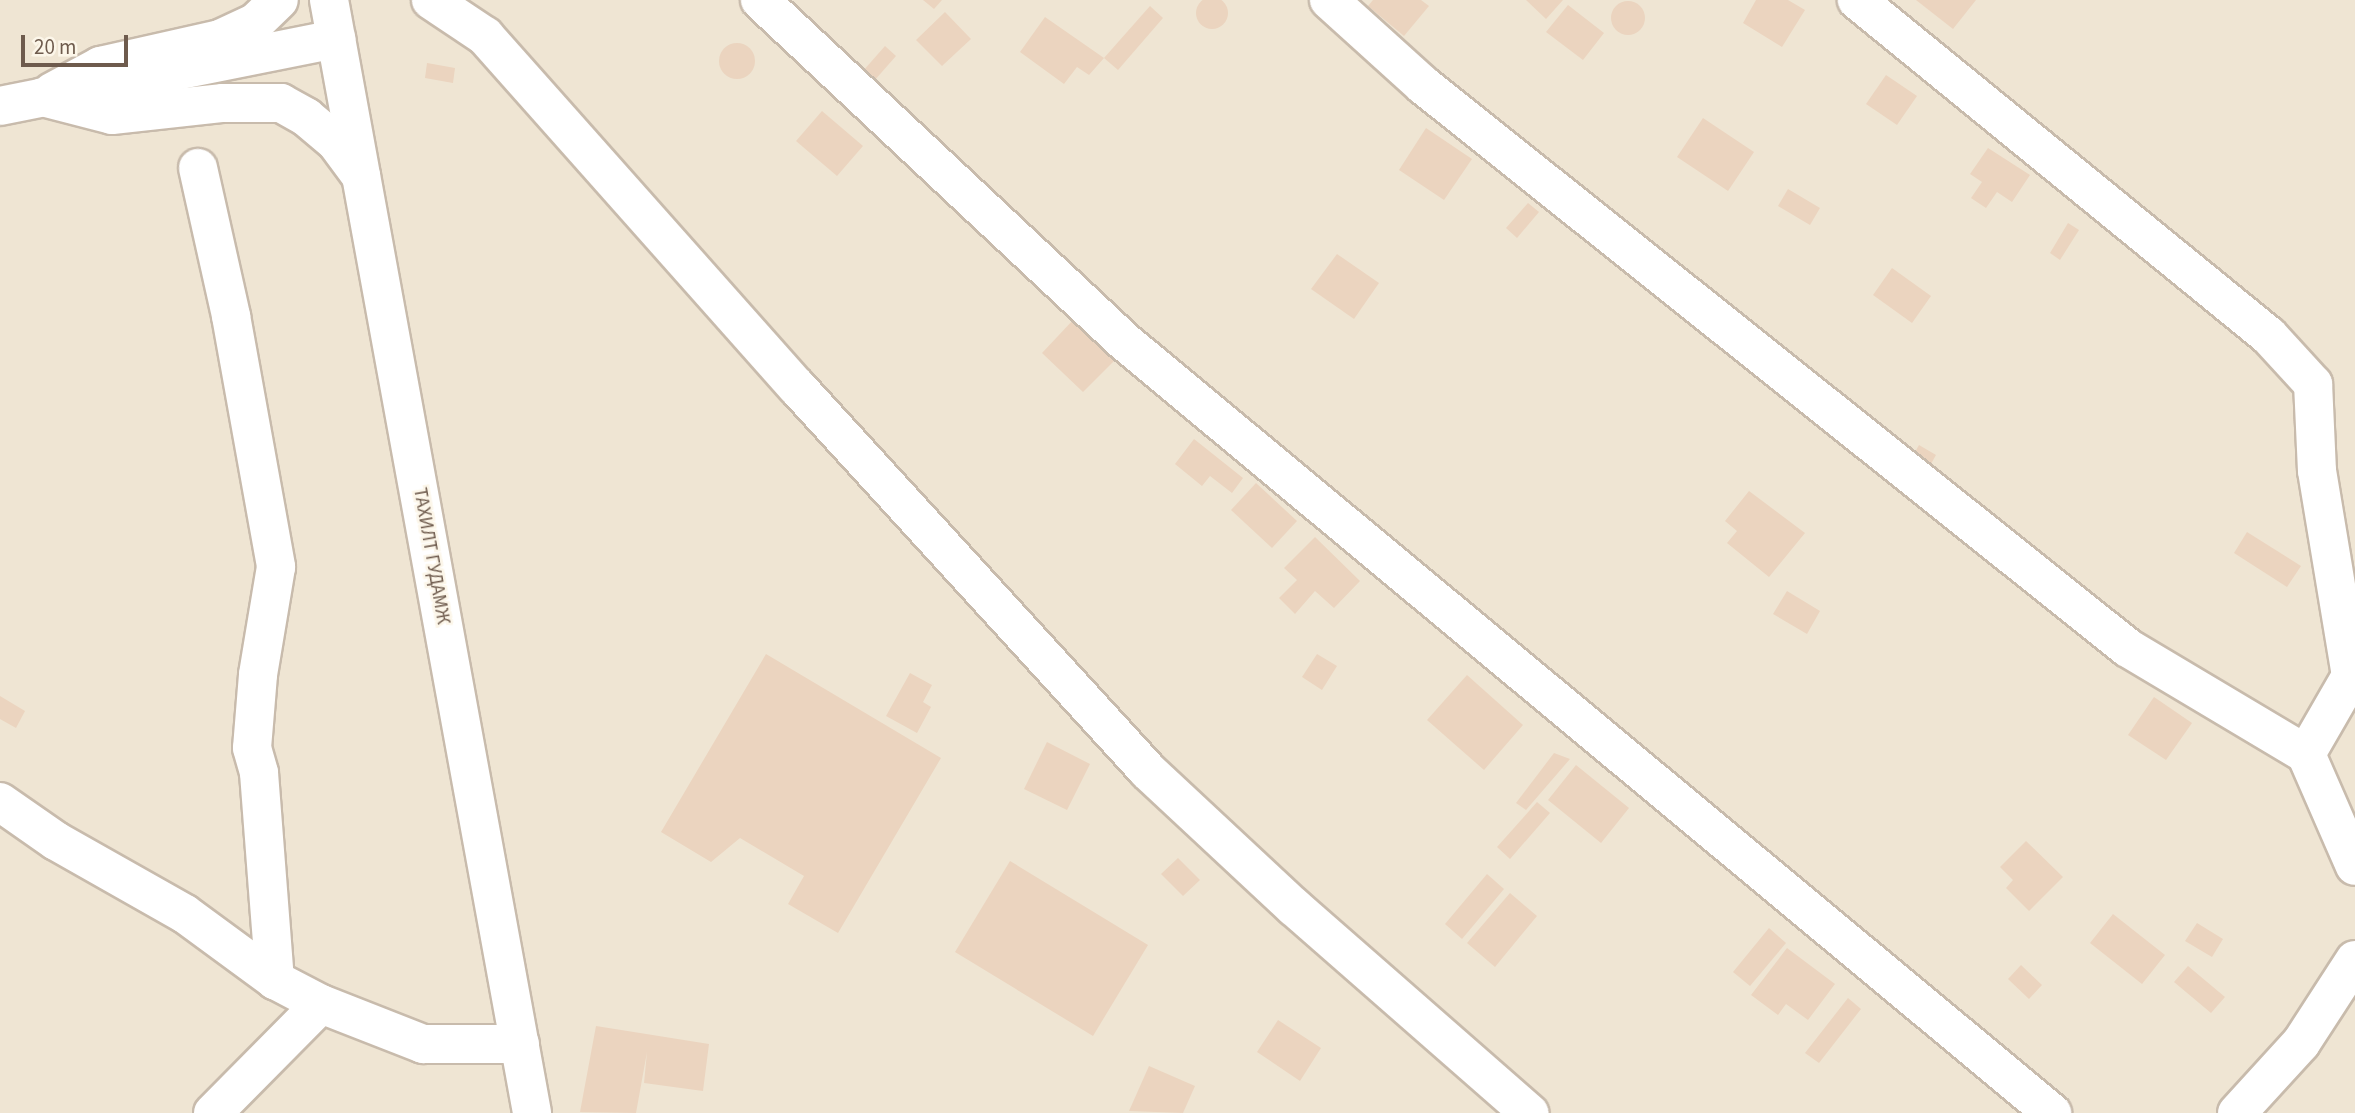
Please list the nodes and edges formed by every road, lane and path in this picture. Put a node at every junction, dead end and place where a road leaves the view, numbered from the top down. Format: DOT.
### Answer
graph roads {
  1 [pos="279,0"];
  2 [pos="329,0"];
  3 [pos="432,0"];
  4 [pos="760,0"];
  5 [pos="1329,0"];
  6 [pos="1857,0"];
  7 [pos="336,39"];
  8 [pos="43,97"];
  9 [pos="0,106"];
  10 [pos="198,168"];
  11 [pos="361,176"];
  12 [pos="2306,754"];
  13 [pos="0,802"];
  14 [pos="2355,866"];
  15 [pos="2355,960"];
  16 [pos="275,980"];
  17 [pos="321,1004"];
  18 [pos="520,1044"];
  19 [pos="534,1112"];
  20 [pos="213,1113"];
  21 [pos="1529,1113"];
  22 [pos="2052,1113"];
  23 [pos="2237,1113"];
  1 -- 8 [label="street"];
  2 -- 7 [label="street, ТАХИЛТ ГУДАМЖ"];
  3 -- 21 [label="street"];
  4 -- 22 [label="street"];
  5 -- 12 [label="street"];
  6 -- 12 [label="street"];
  7 -- 8 [label="street"];
  7 -- 11 [label="street, ТАХИЛТ ГУДАМЖ"];
  8 -- 9 [label="street"];
  8 -- 11 [label="street"];
  10 -- 16 [label="street"];
  11 -- 18 [label="street, ТАХИЛТ ГУДАМЖ"];
  12 -- 14 [label="street"];
  13 -- 16 [label="street"];
  15 -- 23 [label="street"];
  16 -- 17 [label="street"];
  17 -- 18 [label="street"];
  17 -- 20 [label="street"];
  18 -- 19 [label="street, ТАХИЛТ ГУДАМЖ"];
}
